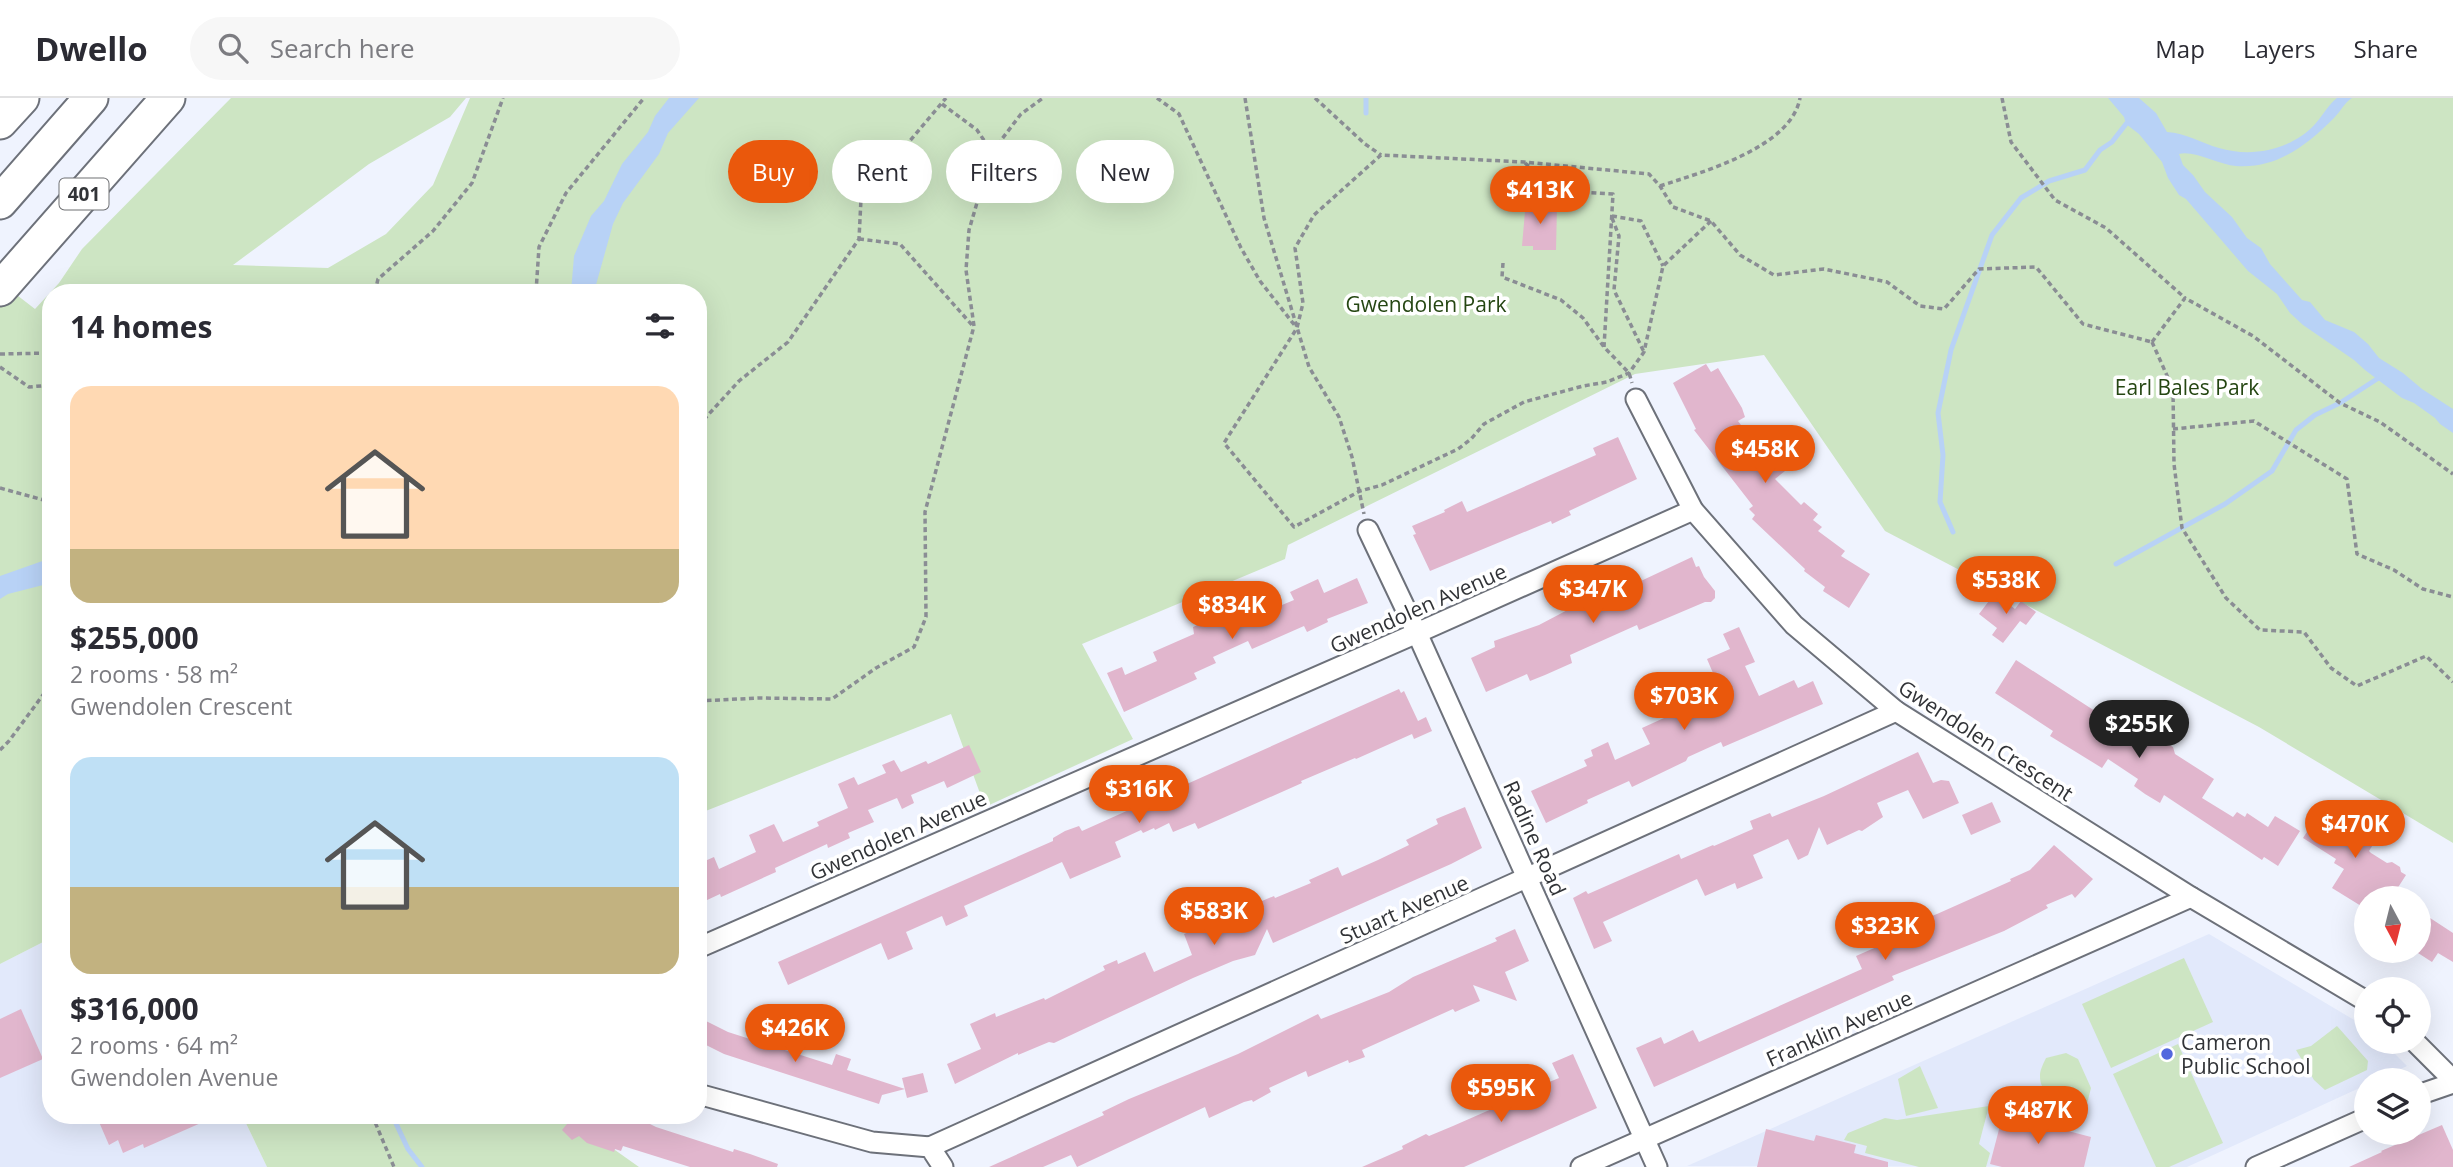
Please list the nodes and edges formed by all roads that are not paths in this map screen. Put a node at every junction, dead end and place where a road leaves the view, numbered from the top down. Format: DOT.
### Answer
graph roads {
  1 [pos="22,98"];
  2 [pos="91,98"];
  3 [pos="167,98"];
  4 [pos="0,122"];
  5 [pos="0,202"];
  6 [pos="0,289"];
  7 [pos="1636,399"];
  8 [pos="1693,510"];
  9 [pos="1368,530"];
  10 [pos="1417,633"];
  11 [pos="1896,711"];
  12 [pos="1528,879"];
  13 [pos="2192,897"];
  14 [pos="707,944"];
  15 [pos="2354,994"];
  16 [pos="2427,1054"];
  17 [pos="2453,1081"];
  18 [pos="2431,1090"];
  19 [pos="707,1096"];
  20 [pos="2354,1123"];
  21 [pos="1644,1139"];
  22 [pos="930,1147"];
  23 [pos="943,1167"];
  24 [pos="1581,1167"];
  25 [pos="1657,1167"];
  26 [pos="2256,1167"];
  1 -- 4 [label="highway"];
  2 -- 5 [label="highway, 401"];
  3 -- 6 [label="highway, 401"];
  7 -- 8 [label="street, Gwendolen Crescent"];
  8 -- 10 [label="street, Gwendolen Avenue"];
  8 -- 11 [label="street, Gwendolen Crescent"];
  9 -- 10 [label="street, Radine Road"];
  10 -- 12 [label="street, Radine Road"];
  10 -- 14 [label="street, Gwendolen Avenue"];
  11 -- 12 [label="street, Stuart Avenue"];
  11 -- 13 [label="street, Gwendolen Crescent"];
  12 -- 21 [label="street, Radine Road"];
  12 -- 22 [label="street, Stuart Avenue"];
  13 -- 15 [label="street, Gwendolen Crescent"];
  13 -- 21 [label="street, Franklin Avenue"];
  16 -- 17 [label="street"];
  17 -- 18 [label="street"];
  19 -- 22 [label="street"];
  20 -- 26 [label="street"];
  21 -- 24 [label="street, Franklin Avenue"];
  21 -- 25 [label="street, Radine Road"];
  22 -- 23 [label="street"];
}
